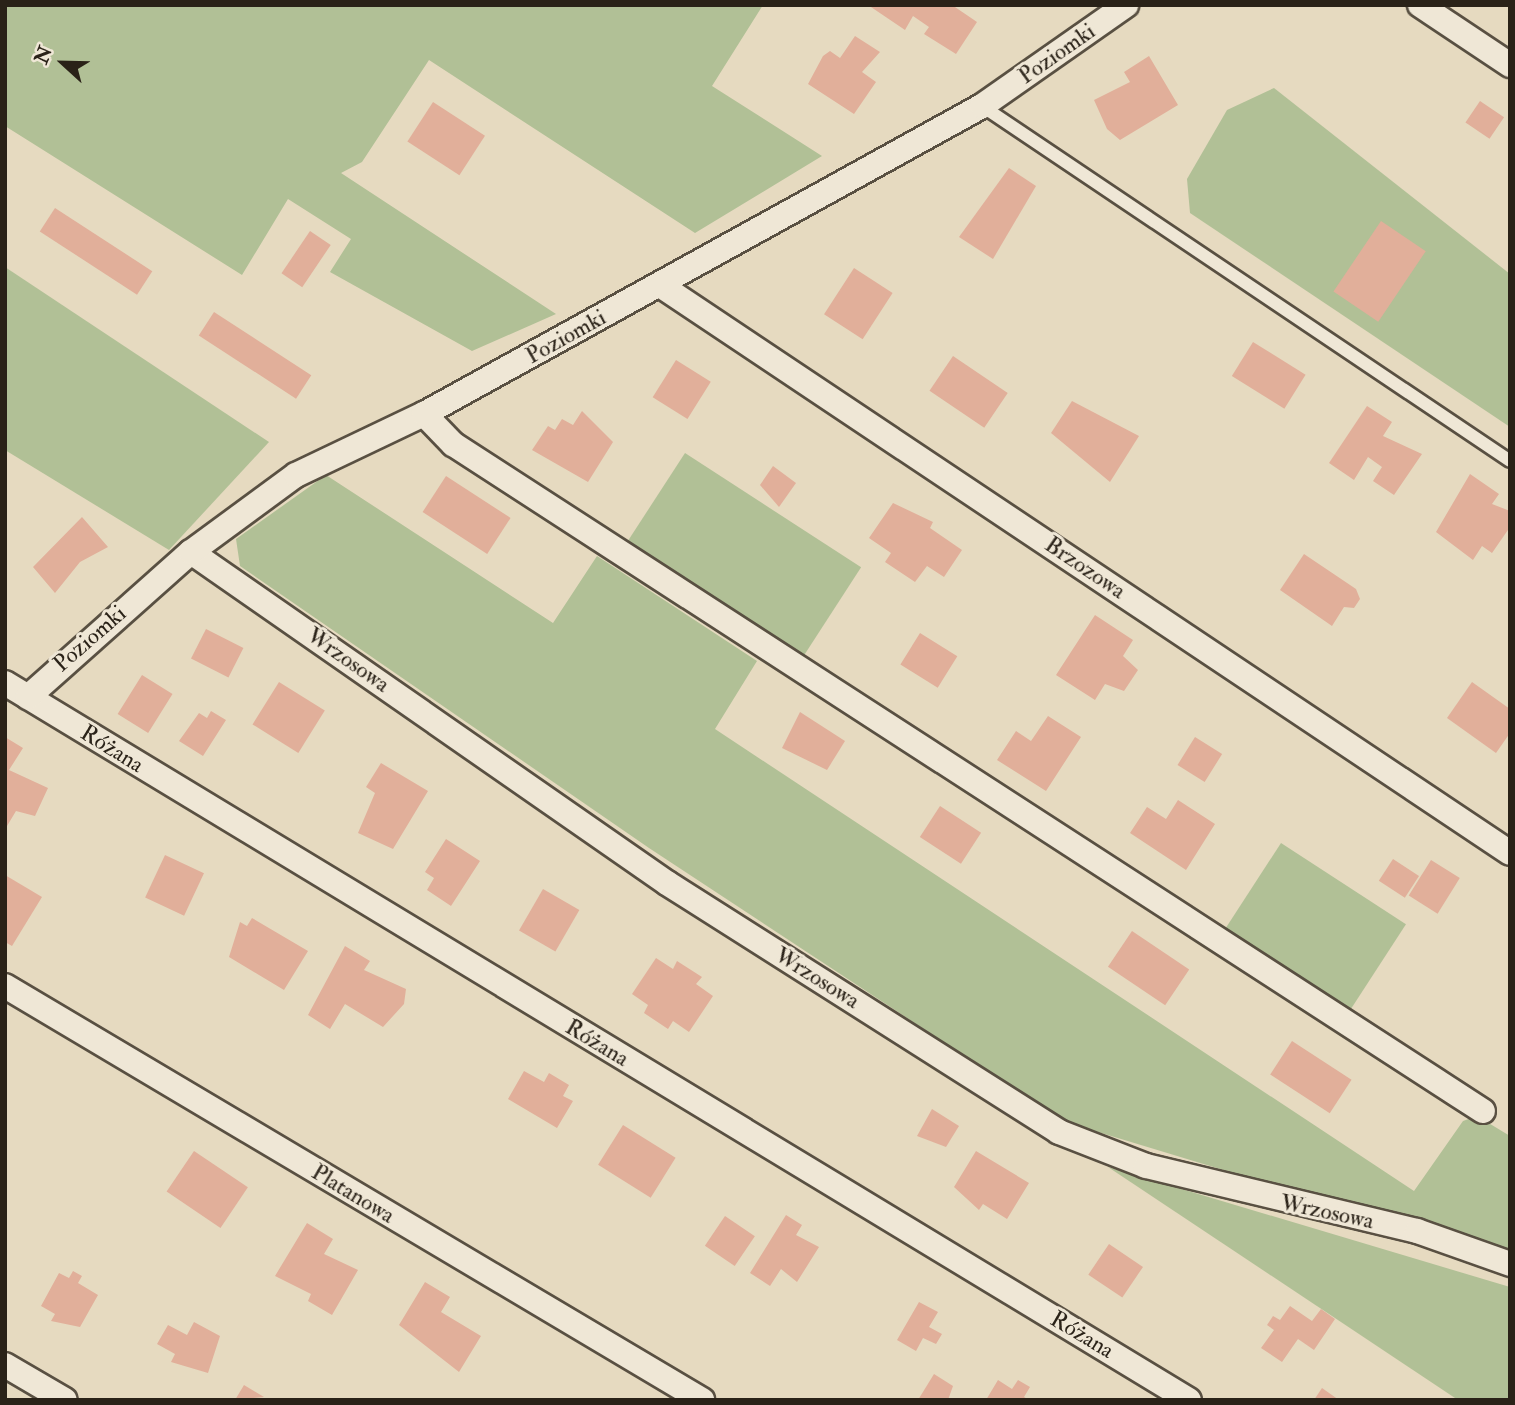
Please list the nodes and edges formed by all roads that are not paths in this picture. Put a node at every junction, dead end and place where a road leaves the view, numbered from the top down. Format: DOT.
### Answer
graph roads {
  1 [pos="1126,5"];
  2 [pos="1420,5"];
  3 [pos="1510,65"];
  4 [pos="982,106"];
  5 [pos="660,285"];
  6 [pos="424,414"];
  7 [pos="1510,461"];
  8 [pos="191,552"];
  9 [pos="5,683"];
  10 [pos="28,697"];
  11 [pos="1510,853"];
  12 [pos="5,986"];
  13 [pos="1483,1111"];
  14 [pos="1510,1264"];
  15 [pos="5,1365"];
  16 [pos="65,1400"];
  17 [pos="702,1400"];
  18 [pos="1189,1400"];
  1 -- 4 [label="street, Poziomki"];
  2 -- 3 [label="street"];
  4 -- 5 [label="street, Poziomki"];
  4 -- 7 [label="lane"];
  5 -- 6 [label="street, Poziomki"];
  5 -- 11 [label="street, Brzozowa"];
  6 -- 8 [label="street, Poziomki"];
  6 -- 13 [label="street"];
  8 -- 10 [label="street, Poziomki"];
  8 -- 14 [label="street, Wrzosowa"];
  9 -- 10 [label="street, Różana"];
  10 -- 18 [label="street, Różana"];
  12 -- 17 [label="street, Platanowa"];
  15 -- 16 [label="street"];
}
